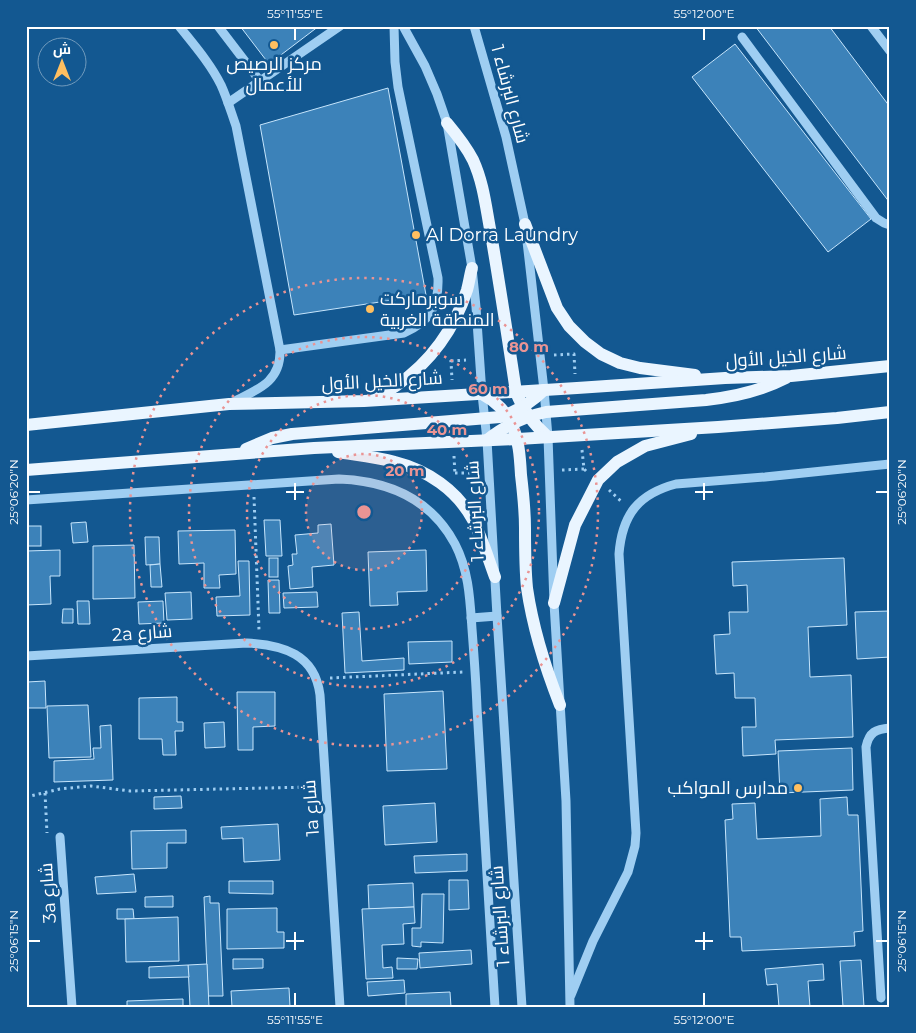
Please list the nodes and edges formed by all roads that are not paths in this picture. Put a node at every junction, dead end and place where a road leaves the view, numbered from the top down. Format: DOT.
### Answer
graph roads {
  1 [pos="179,26"];
  2 [pos="218,26"];
  3 [pos="340,26"];
  4 [pos="394,26"];
  5 [pos="403,26"];
  6 [pos="474,26"];
  7 [pos="871,26"];
  8 [pos="742,37"];
  9 [pos="890,51"];
  10 [pos="260,81"];
  11 [pos="228,103"];
  12 [pos="447,123"];
  13 [pos="525,224"];
  14 [pos="890,225"];
  15 [pos="472,268"];
  16 [pos="280,350"];
  17 [pos="890,366"];
  18 [pos="791,376"];
  19 [pos="725,378"];
  20 [pos="544,390"];
  21 [pos="516,392"];
  22 [pos="482,394"];
  23 [pos="364,401"];
  24 [pos="229,404"];
  25 [pos="525,412"];
  26 [pos="546,412"];
  27 [pos="890,412"];
  28 [pos="485,418"];
  29 [pos="509,419"];
  30 [pos="26,425"];
  31 [pos="718,427"];
  32 [pos="548,437"];
  33 [pos="518,438"];
  34 [pos="487,440"];
  35 [pos="314,448"];
  36 [pos="235,453"];
  37 [pos="890,464"];
  38 [pos="26,470"];
  39 [pos="26,500"];
  40 [pos="494,577"];
  41 [pos="554,604"];
  42 [pos="497,616"];
  43 [pos="471,618"];
  44 [pos="260,644"];
  45 [pos="26,656"];
  46 [pos="560,705"];
  47 [pos="890,728"];
  48 [pos="60,840"];
  49 [pos="880,998"];
  50 [pos="570,1004"];
  51 [pos="72,1007"];
  52 [pos="340,1007"];
  53 [pos="495,1007"];
  54 [pos="522,1007"];
  1 -- 11 [label="street"];
  2 -- 10 [label="street"];
  3 -- 10 [label="street"];
  4 -- 16 [label="street"];
  5 -- 12 [label="street, شارع البرشاء 1"];
  6 -- 13 [label="street, شارع البرشاء 1"];
  7 -- 9 [label="street"];
  8 -- 14 [label="street"];
  10 -- 11 [label="street"];
  11 -- 16 [label="street"];
  12 -- 15 [label="street, شارع البرشاء 1"];
  12 -- 21 [label="main road"];
  13 -- 19 [label="main road"];
  13 -- 20 [label="street, شارع البرشاء 1"];
  15 -- 22 [label="street, شارع البرشاء 1"];
  15 -- 23 [label="main road"];
  16 -- 24 [label="street"];
  17 -- 18 [label="main road, شارع الخيل الأول"];
  18 -- 19 [label="main road, شارع الخيل الأول"];
  18 -- 26 [label="main road"];
  19 -- 20 [label="main road, شارع الخيل الأول"];
  20 -- 21 [label="main road, شارع الخيل الأول"];
  20 -- 25 [label="main road"];
  20 -- 26 [label="street, شارع البرشاء 1"];
  21 -- 22 [label="main road, شارع الخيل الأول"];
  21 -- 25 [label="main road"];
  22 -- 23 [label="main road, شارع الخيل الأول"];
  22 -- 28 [label="street, شارع البرشاء 1"];
  22 -- 29 [label="main road"];
  23 -- 24 [label="main road, شارع الخيل الأول"];
  24 -- 30 [label="main road, شارع الخيل الأول"];
  25 -- 26 [label="main road"];
  25 -- 29 [label="main road"];
  25 -- 32 [label="main road"];
  26 -- 32 [label="street, شارع البرشاء 1"];
  27 -- 31 [label="main road"];
  28 -- 29 [label="main road"];
  28 -- 34 [label="street, شارع البرشاء 1"];
  28 -- 36 [label="main road"];
  29 -- 33 [label="main road"];
  29 -- 34 [label="main road"];
  31 -- 32 [label="main road"];
  31 -- 41 [label="main road"];
  32 -- 33 [label="main road"];
  32 -- 41 [label="street, شارع البرشاء 1"];
  33 -- 34 [label="main road"];
  33 -- 46 [label="main road"];
  34 -- 35 [label="main road"];
  34 -- 40 [label="street, شارع البرشاء 1"];
  35 -- 36 [label="main road"];
  35 -- 40 [label="main road"];
  36 -- 38 [label="main road"];
  37 -- 50 [label="street"];
  39 -- 43 [label="street"];
  40 -- 42 [label="street, شارع البرشاء 1"];
  41 -- 46 [label="street, شارع البرشاء 1"];
  42 -- 43 [label="street"];
  42 -- 54 [label="street, شارع البرشاء 1"];
  43 -- 53 [label="street"];
  44 -- 45 [label="street, 2a شارع"];
  44 -- 52 [label="street, 1a شارع"];
  46 -- 50 [label="street, شارع البرشاء 1"];
  47 -- 49 [label="street"];
  48 -- 51 [label="street, 3a شارع"];
}
